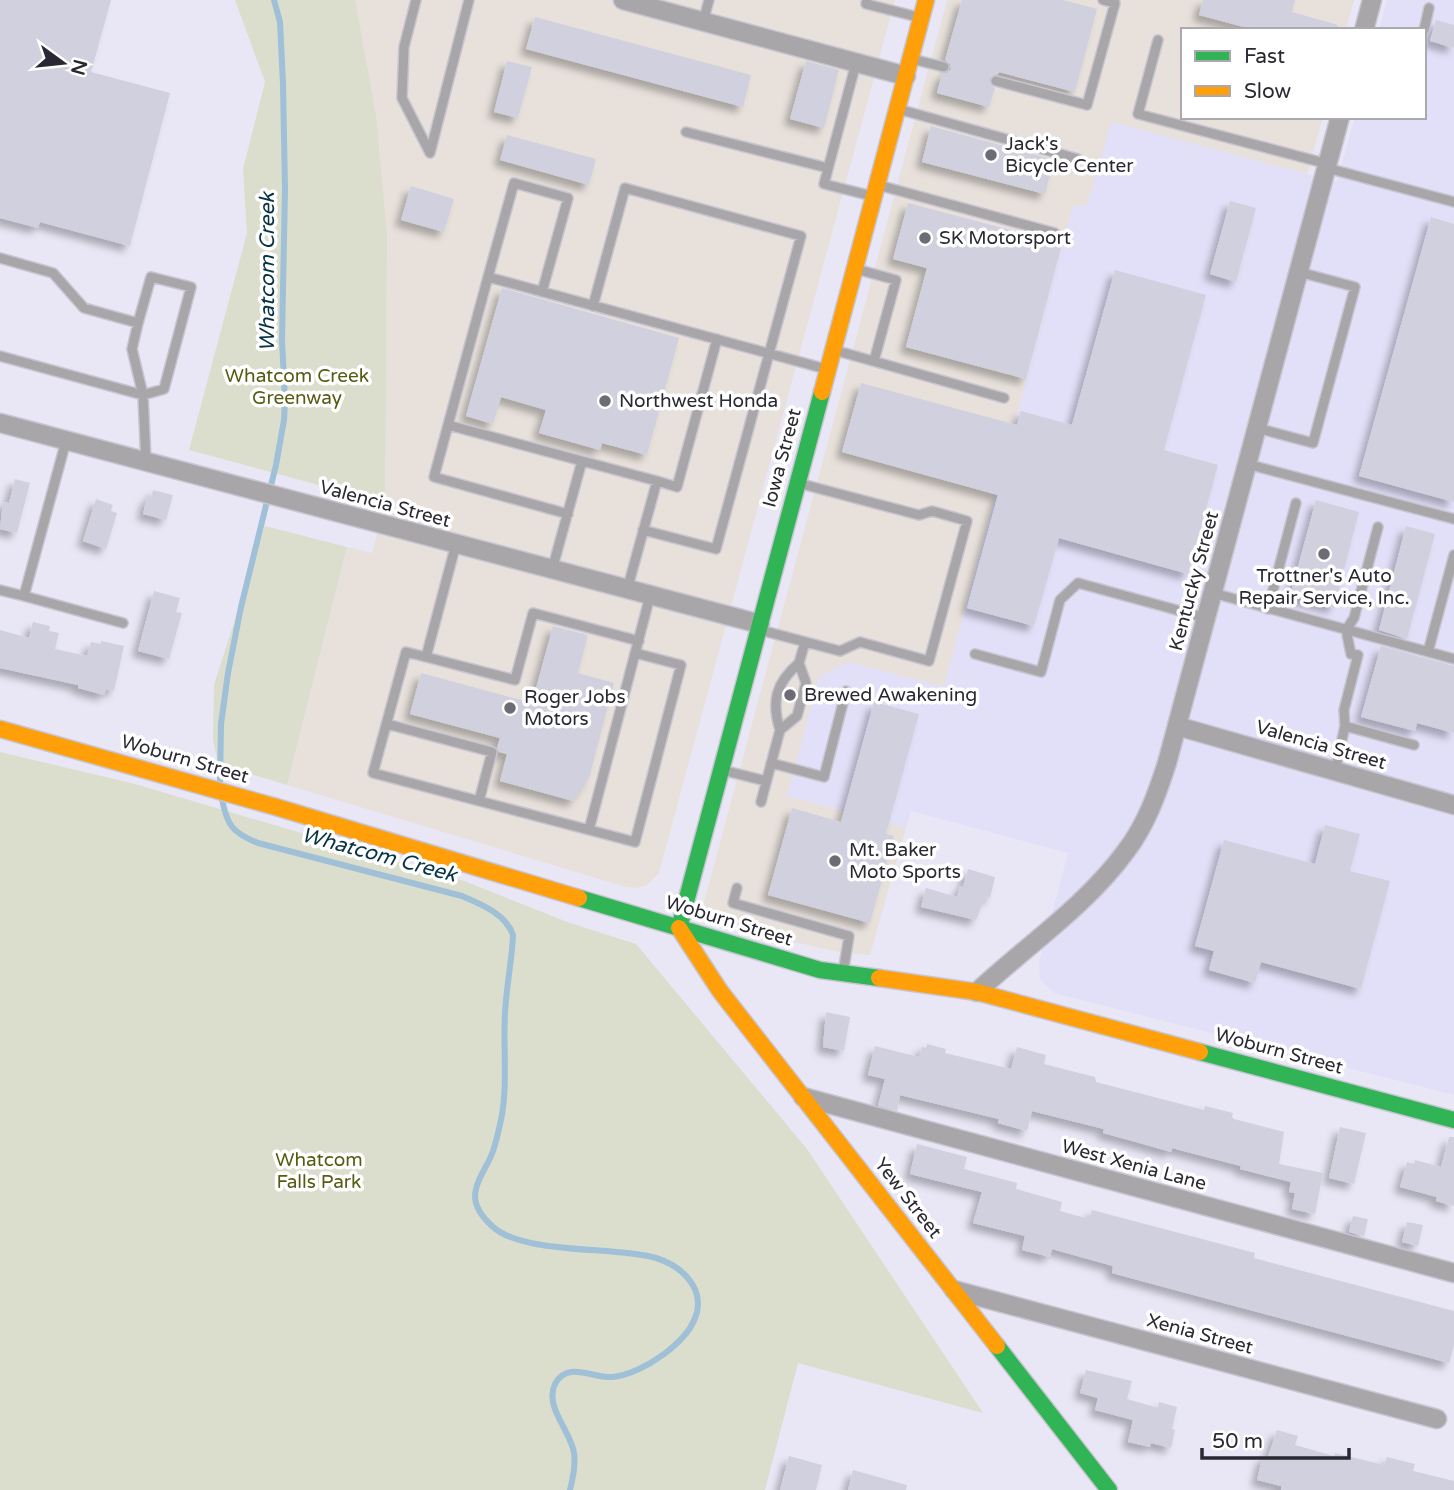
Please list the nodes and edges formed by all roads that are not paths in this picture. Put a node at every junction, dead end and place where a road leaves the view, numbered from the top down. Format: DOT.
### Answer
graph roads {
  1 [pos="416,0"];
  2 [pos="469,0"];
  3 [pos="623,0"];
  4 [pos="709,0"];
  5 [pos="867,0"];
  6 [pos="926,0"];
  7 [pos="1103,0"];
  8 [pos="1372,0"];
  9 [pos="1430,8"];
  10 [pos="921,18"];
  11 [pos="703,22"];
  12 [pos="1365,28"];
  13 [pos="1425,28"];
  14 [pos="1158,40"];
  15 [pos="911,58"];
  16 [pos="856,63"];
  17 [pos="944,67"];
  18 [pos="906,76"];
  19 [pos="996,81"];
  20 [pos="897,109"];
  21 [pos="1339,119"];
  22 [pos="686,132"];
  23 [pos="1078,159"];
  24 [pos="1327,166"];
  25 [pos="828,168"];
  26 [pos="875,191"];
  27 [pos="1454,201"];
  28 [pos="1055,233"];
  29 [pos="0,258"];
  30 [pos="855,268"];
  31 [pos="1299,272"];
  32 [pos="488,277"];
  33 [pos="542,292"];
  34 [pos="593,306"];
  35 [pos="138,323"];
  36 [pos="717,339"];
  37 [pos="833,350"];
  38 [pos="769,354"];
  39 [pos="0,356"];
  40 [pos="874,362"];
  41 [pos="828,369"];
  42 [pos="143,395"];
  43 [pos="1004,398"];
  44 [pos="0,423"];
  45 [pos="448,425"];
  46 [pos="1257,428"];
  47 [pos="66,441"];
  48 [pos="582,461"];
  49 [pos="146,462"];
  50 [pos="1247,464"];
  51 [pos="657,481"];
  52 [pos="797,483"];
  53 [pos="1296,503"];
  54 [pos="568,514"];
  55 [pos="1454,520"];
  56 [pos="1378,527"];
  57 [pos="643,530"];
  58 [pos="456,544"];
  59 [pos="1454,555"];
  60 [pos="552,570"];
  61 [pos="0,590"];
  62 [pos="627,590"];
  63 [pos="1213,593"];
  64 [pos="24,596"];
  65 [pos="650,596"];
  66 [pos="1268,608"];
  67 [pos="1206,618"];
  68 [pos="123,623"];
  69 [pos="759,627"];
  70 [pos="1346,630"];
  71 [pos="639,641"];
  72 [pos="805,642"];
  73 [pos="1428,652"];
  74 [pos="635,653"];
  75 [pos="975,654"];
  76 [pos="426,657"];
  77 [pos="1454,659"];
  78 [pos="799,663"];
  79 [pos="846,691"];
  80 [pos="387,724"];
  81 [pos="1177,726"];
  82 [pos="1345,726"];
  83 [pos="0,729"];
  84 [pos="780,730"];
  85 [pos="1414,745"];
  86 [pos="771,763"];
  87 [pos="721,769"];
  88 [pos="1335,771"];
  89 [pos="766,782"];
  90 [pos="479,801"];
  91 [pos="761,802"];
  92 [pos="1454,805"];
  93 [pos="589,830"];
  94 [pos="737,888"];
  95 [pos="679,928"];
  96 [pos="843,973"];
  97 [pos="977,992"];
  98 [pos="803,1097"];
  99 [pos="1454,1119"];
  100 [pos="1454,1273"];
  101 [pos="954,1290"];
  102 [pos="1437,1419"];
  103 [pos="1110,1490"];
  1 -- 2 [label="lane"];
  3 -- 11 [label="street"];
  4 -- 11 [label="lane"];
  5 -- 10 [label="lane"];
  6 -- 10 [label="main road, Iowa Street"];
  7 -- 19 [label="lane"];
  8 -- 12 [label="street"];
  9 -- 13 [label="lane"];
  10 -- 15 [label="main road, Iowa Street"];
  11 -- 16 [label="street"];
  14 -- 24 [label="lane"];
  15 -- 17 [label="lane"];
  15 -- 18 [label="main road, Iowa Street"];
  16 -- 18 [label="street"];
  16 -- 25 [label="lane"];
  18 -- 20 [label="main road, Iowa Street"];
  20 -- 23 [label="lane"];
  20 -- 26 [label="main road, Iowa Street"];
  21 -- 24 [label="street, Kentucky Street"];
  22 -- 25 [label="lane"];
  24 -- 27 [label="lane"];
  24 -- 31 [label="street, Kentucky Street"];
  25 -- 26 [label="lane"];
  26 -- 28 [label="lane"];
  26 -- 30 [label="main road, Iowa Street"];
  29 -- 35 [label="lane"];
  30 -- 37 [label="main road, Iowa Street"];
  30 -- 40 [label="lane"];
  31 -- 46 [label="street, Kentucky Street"];
  31 -- 46 [label="lane"];
  32 -- 33 [label="lane"];
  32 -- 33 [label="lane"];
  32 -- 45 [label="lane"];
  33 -- 34 [label="lane"];
  34 -- 36 [label="lane"];
  34 -- 38 [label="lane"];
  35 -- 42 [label="lane"];
  35 -- 42 [label="lane"];
  36 -- 38 [label="lane"];
  36 -- 51 [label="lane"];
  37 -- 40 [label="lane"];
  37 -- 41 [label="main road, Iowa Street"];
  38 -- 41 [label="lane"];
  38 -- 57 [label="lane"];
  39 -- 42 [label="lane"];
  40 -- 43 [label="lane"];
  41 -- 52 [label="main road, Iowa Street"];
  42 -- 49 [label="lane"];
  44 -- 47 [label="street, Valencia Street"];
  45 -- 48 [label="lane"];
  45 -- 54 [label="lane"];
  46 -- 50 [label="street, Kentucky Street"];
  47 -- 49 [label="street, Valencia Street"];
  47 -- 64 [label="lane"];
  48 -- 51 [label="lane"];
  48 -- 54 [label="lane"];
  49 -- 58 [label="street, Valencia Street"];
  50 -- 55 [label="lane"];
  50 -- 63 [label="street, Kentucky Street"];
  51 -- 57 [label="lane"];
  52 -- 69 [label="main road, Iowa Street"];
  52 -- 72 [label="lane"];
  53 -- 66 [label="lane"];
  54 -- 60 [label="lane"];
  56 -- 70 [label="lane"];
  57 -- 62 [label="lane"];
  58 -- 60 [label="street, Valencia Street"];
  58 -- 76 [label="lane"];
  59 -- 73 [label="lane"];
  60 -- 62 [label="street, Valencia Street"];
  61 -- 64 [label="lane"];
  62 -- 65 [label="street, Valencia Street"];
  63 -- 66 [label="lane"];
  63 -- 67 [label="street, Kentucky Street"];
  64 -- 68 [label="lane"];
  65 -- 69 [label="street, Valencia Street"];
  65 -- 71 [label="lane"];
  66 -- 70 [label="lane"];
  67 -- 75 [label="lane"];
  67 -- 81 [label="street, Kentucky Street"];
  69 -- 72 [label="lane"];
  69 -- 87 [label="main road, Iowa Street"];
  70 -- 73 [label="lane"];
  70 -- 82 [label="lane"];
  71 -- 74 [label="lane"];
  71 -- 76 [label="lane"];
  72 -- 78 [label="lane"];
  73 -- 77 [label="lane"];
  74 -- 93 [label="lane"];
  74 -- 93 [label="lane"];
  76 -- 80 [label="lane"];
  78 -- 84 [label="lane"];
  78 -- 84 [label="lane"];
  79 -- 86 [label="lane"];
  80 -- 90 [label="lane"];
  80 -- 90 [label="lane"];
  81 -- 88 [label="street, Valencia Street"];
  81 -- 97 [label="street, Kentucky Street"];
  82 -- 85 [label="lane"];
  82 -- 88 [label="lane"];
  83 -- 95 [label="main road, Woburn Street"];
  84 -- 86 [label="lane"];
  86 -- 89 [label="lane"];
  87 -- 89 [label="lane"];
  87 -- 95 [label="main road, Iowa Street"];
  88 -- 92 [label="street, Valencia Street"];
  89 -- 91 [label="lane"];
  90 -- 93 [label="lane"];
  94 -- 96 [label="lane"];
  95 -- 96 [label="main road, Woburn Street"];
  95 -- 98 [label="main road, Yew Street"];
  96 -- 97 [label="main road, Woburn Street"];
  97 -- 99 [label="main road, Woburn Street"];
  98 -- 100 [label="street, West Xenia Lane"];
  98 -- 101 [label="main road, Yew Street"];
  101 -- 102 [label="street, Xenia Street"];
  101 -- 103 [label="main road, Yew Street"];
}
